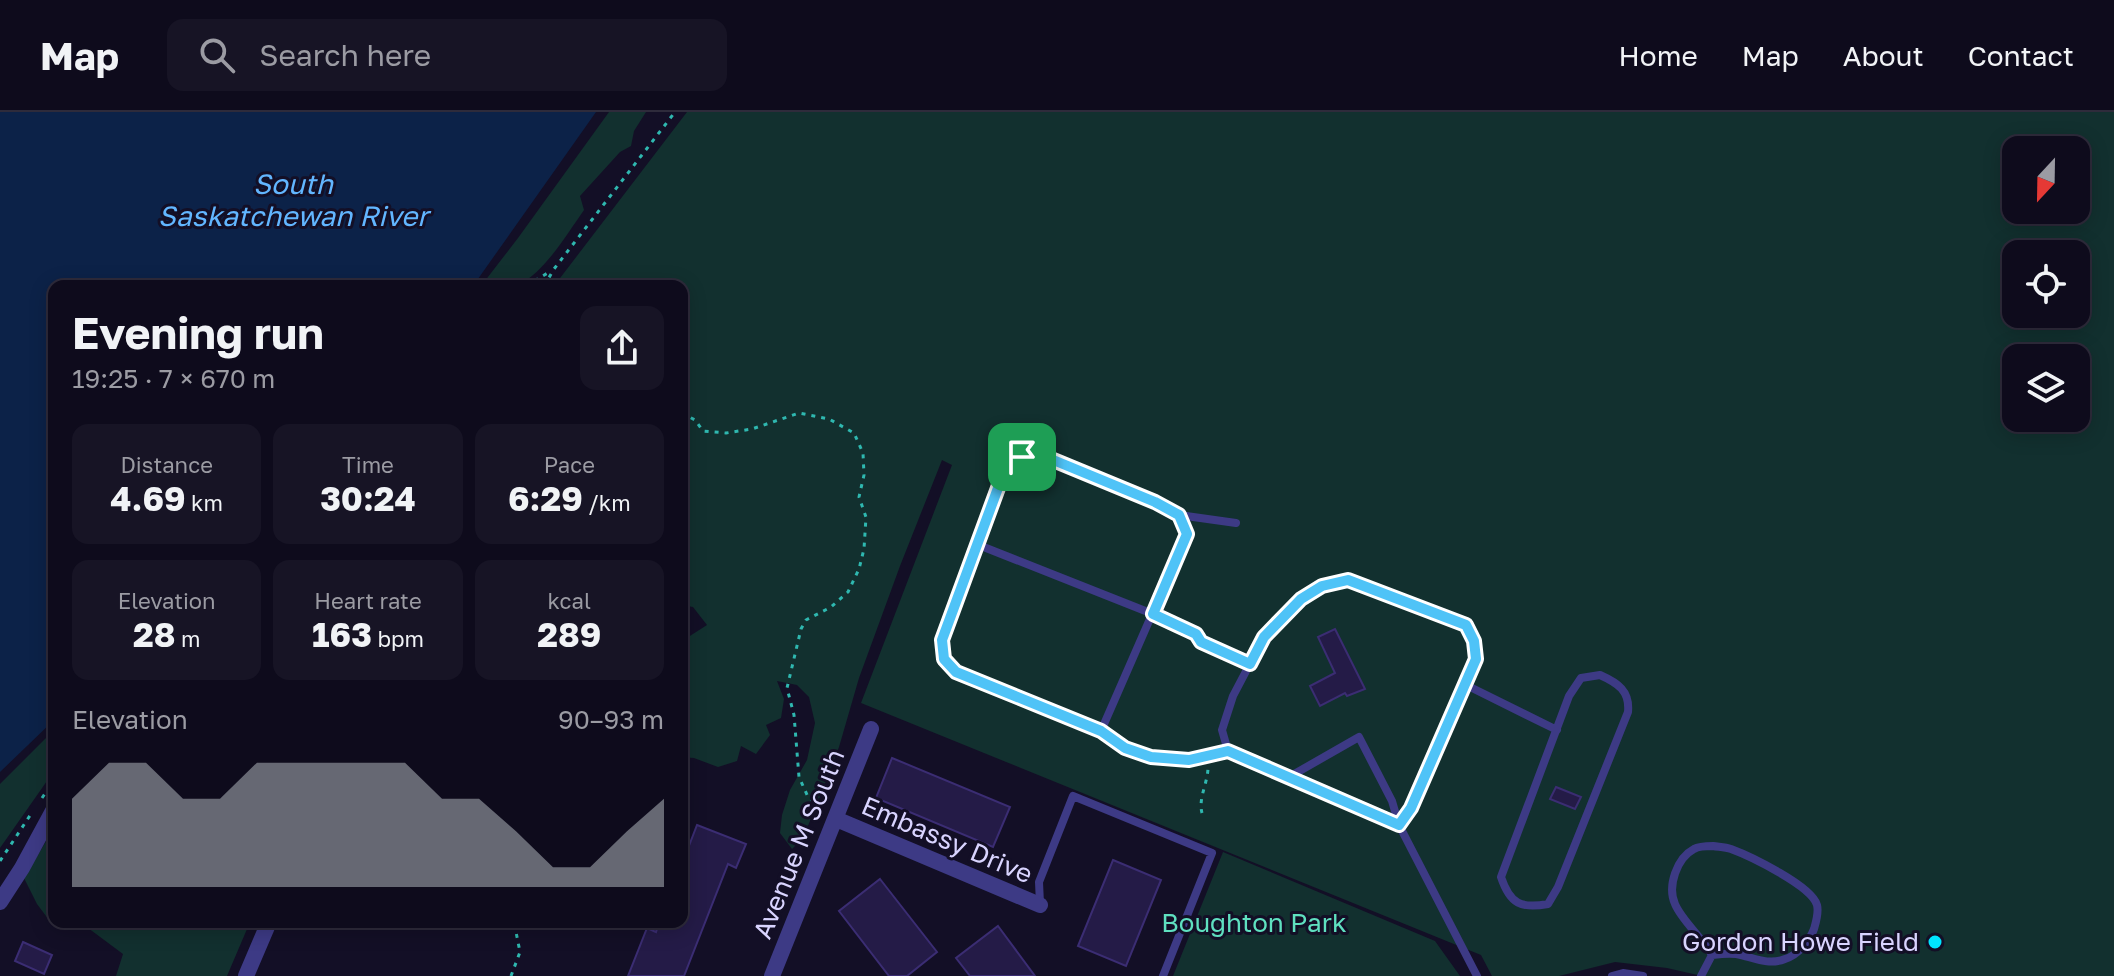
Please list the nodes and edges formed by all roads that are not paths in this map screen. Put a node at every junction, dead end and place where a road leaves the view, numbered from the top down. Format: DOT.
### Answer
graph roads {
  1 [pos="1179,515"];
  2 [pos="1236,523"];
  3 [pos="976,544"];
  4 [pos="1153,614"];
  5 [pos="1466,685"];
  6 [pos="871,729"];
  7 [pos="1557,730"];
  8 [pos="1101,731"];
  9 [pos="1228,751"];
  10 [pos="1289,777"];
  11 [pos="836,819"];
  12 [pos="48,820"];
  13 [pos="1399,825"];
  14 [pos="0,902"];
  15 [pos="1040,905"];
  16 [pos="266,928"];
  17 [pos="1712,955"];
  18 [pos="246,976"];
  19 [pos="772,976"];
  20 [pos="1163,976"];
  21 [pos="1477,976"];
  22 [pos="1612,976"];
  23 [pos="1643,976"];
  24 [pos="1701,976"];
  1 -- 2 [label="lane"];
  1 -- 3 [label="lane"];
  1 -- 4 [label="lane"];
  3 -- 4 [label="lane"];
  3 -- 8 [label="lane"];
  4 -- 8 [label="lane"];
  5 -- 7 [label="lane"];
  5 -- 9 [label="lane"];
  5 -- 13 [label="lane"];
  6 -- 11 [label="street, Avenue M South"];
  7 -- 7 [label="lane"];
  8 -- 9 [label="lane"];
  9 -- 10 [label="lane"];
  10 -- 13 [label="lane"];
  10 -- 13 [label="lane"];
  11 -- 15 [label="street, Embassy Drive"];
  11 -- 19 [label="street, Avenue M South"];
  12 -- 14 [label="street"];
  13 -- 21 [label="lane"];
  15 -- 20 [label="lane"];
  16 -- 18 [label="street"];
  17 -- 17 [label="lane"];
  17 -- 24 [label="lane"];
  22 -- 23 [label="lane"];
}
